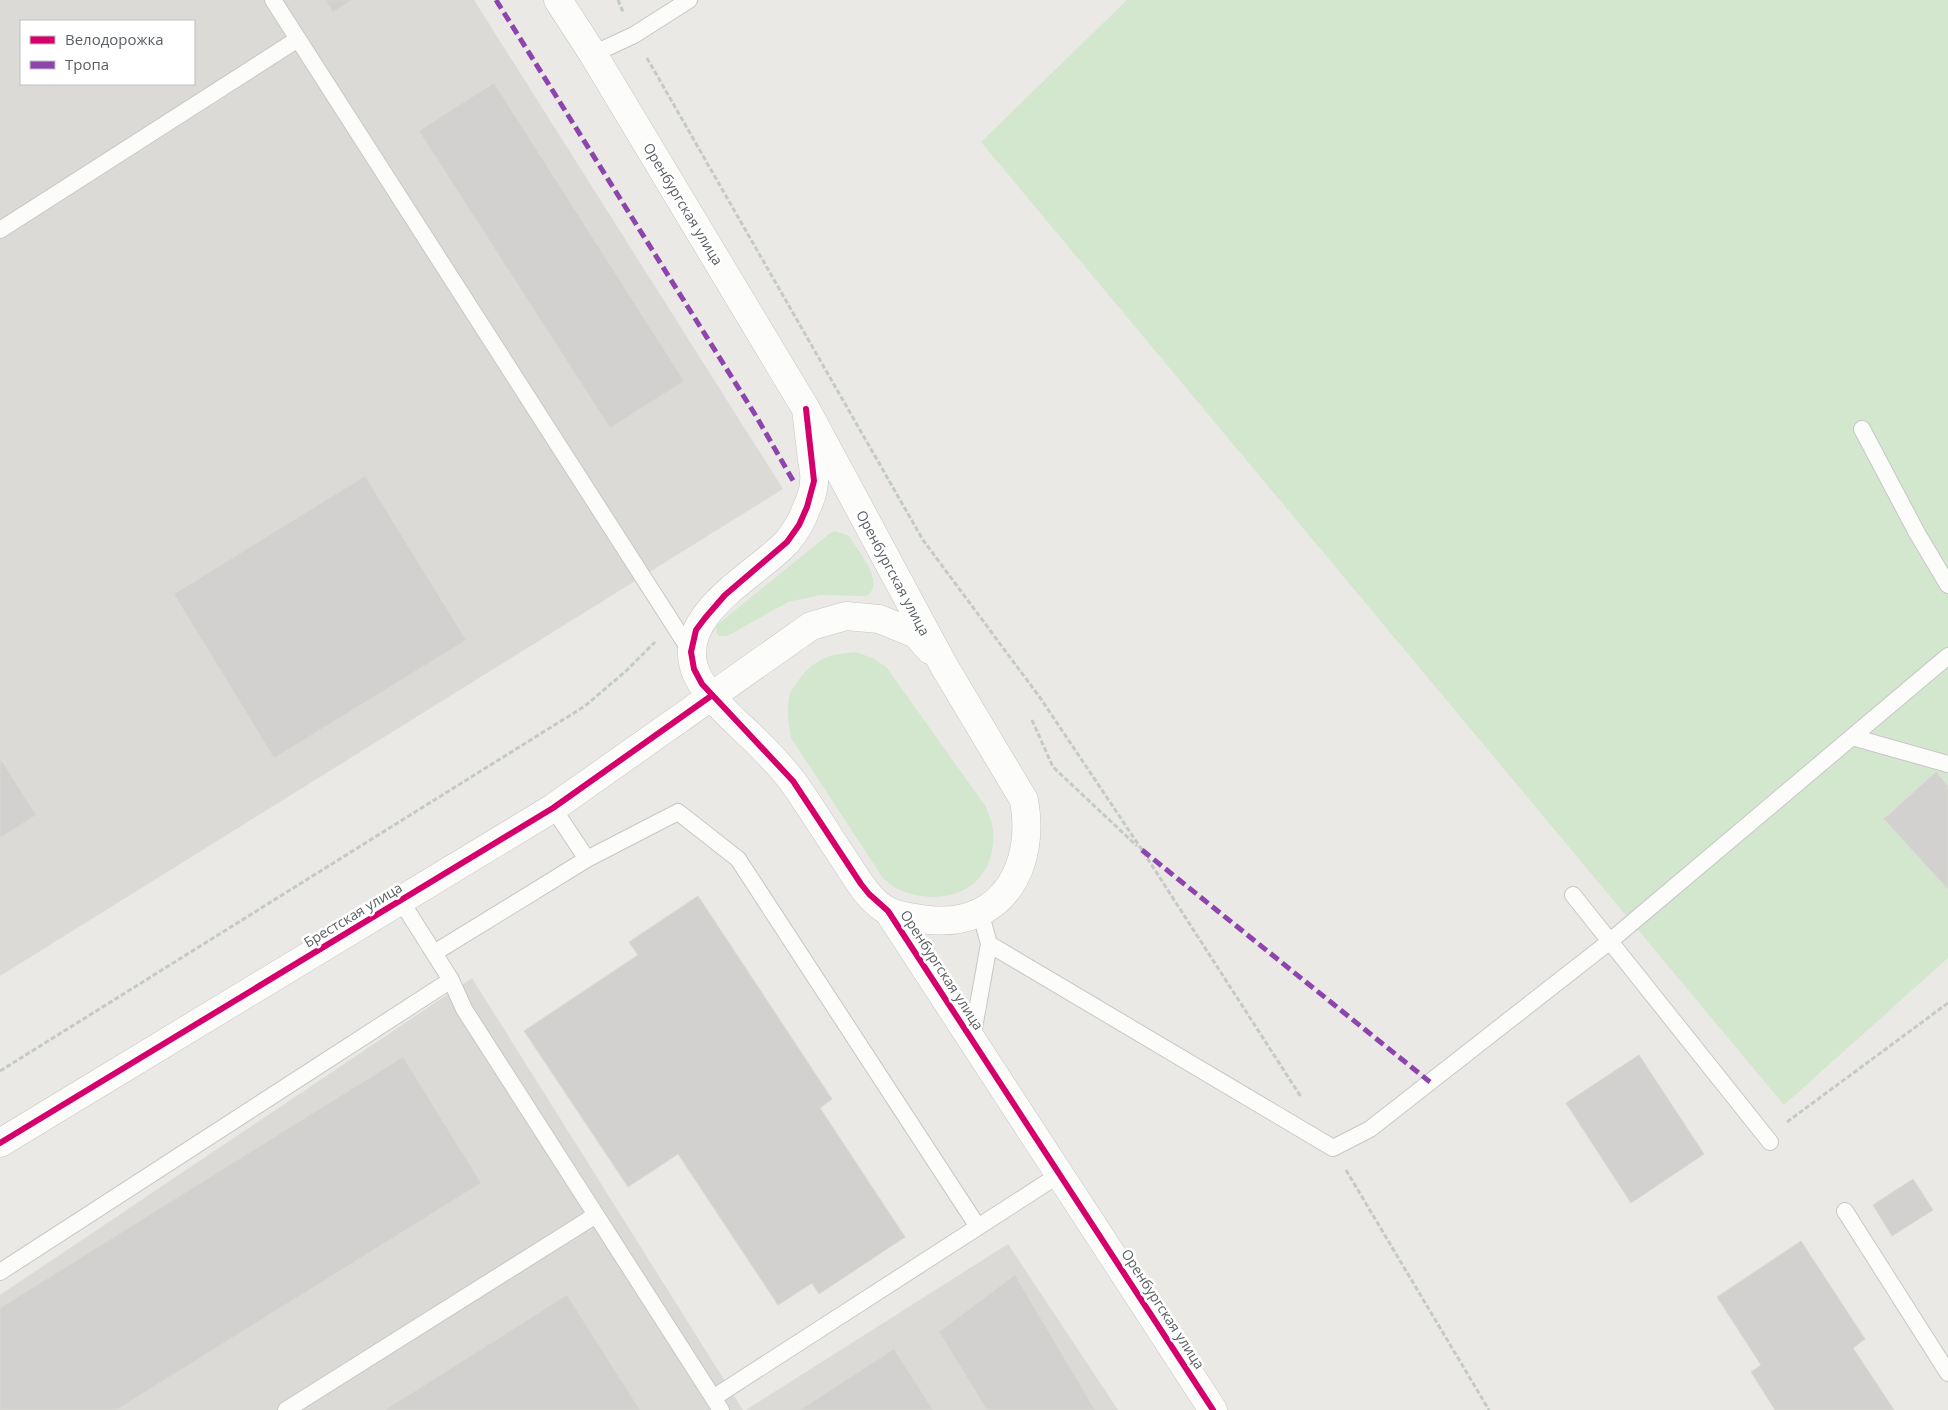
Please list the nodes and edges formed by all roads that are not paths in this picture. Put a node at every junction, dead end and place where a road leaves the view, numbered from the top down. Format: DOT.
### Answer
graph roads {
  1 [pos="273,0"];
  2 [pos="558,0"];
  3 [pos="689,0"];
  4 [pos="298,39"];
  5 [pos="594,54"];
  6 [pos="0,230"];
  7 [pos="806,409"];
  8 [pos="1862,429"];
  9 [pos="1948,586"];
  10 [pos="691,652"];
  11 [pos="1948,656"];
  12 [pos="944,666"];
  13 [pos="712,696"];
  14 [pos="1852,737"];
  15 [pos="1948,764"];
  16 [pos="553,808"];
  17 [pos="587,859"];
  18 [pos="1573,895"];
  19 [pos="401,901"];
  20 [pos="888,911"];
  21 [pos="980,911"];
  22 [pos="1609,942"];
  23 [pos="989,944"];
  24 [pos="434,953"];
  25 [pos="451,980"];
  26 [pos="972,1039"];
  27 [pos="1770,1142"];
  28 [pos="0,1143"];
  29 [pos="1060,1174"];
  30 [pos="1845,1211"];
  31 [pos="596,1215"];
  32 [pos="978,1227"];
  33 [pos="0,1272"];
  34 [pos="1948,1373"];
  35 [pos="717,1404"];
  36 [pos="286,1410"];
  37 [pos="1213,1410"];
  1 -- 4 [label="lane"];
  2 -- 5 [label="street, Оренбургская улица"];
  3 -- 5 [label="lane"];
  4 -- 6 [label="lane"];
  4 -- 10 [label="lane"];
  5 -- 7 [label="street, Оренбургская улица"];
  7 -- 10 [label="street, Оренбургская улица"];
  7 -- 12 [label="street, Оренбургская улица"];
  8 -- 9 [label="lane"];
  10 -- 13 [label="street, Оренбургская улица"];
  11 -- 14 [label="lane"];
  12 -- 13 [label="street, Брестская улица"];
  12 -- 21 [label="street, Оренбургская улица"];
  13 -- 16 [label="street, Брестская улица"];
  13 -- 20 [label="street, Оренбургская улица"];
  14 -- 15 [label="lane"];
  14 -- 22 [label="lane"];
  16 -- 17 [label="lane"];
  16 -- 19 [label="street, Брестская улица"];
  17 -- 24 [label="lane"];
  17 -- 32 [label="lane"];
  18 -- 22 [label="lane"];
  19 -- 24 [label="lane"];
  19 -- 28 [label="street, Брестская улица"];
  20 -- 21 [label="street, Оренбургская улица"];
  20 -- 26 [label="street, Оренбургская улица"];
  21 -- 23 [label="lane"];
  22 -- 23 [label="lane"];
  22 -- 27 [label="lane"];
  23 -- 26 [label="lane"];
  24 -- 25 [label="lane"];
  25 -- 31 [label="lane"];
  25 -- 33 [label="lane"];
  26 -- 29 [label="street, Оренбургская улица"];
  29 -- 32 [label="lane"];
  29 -- 37 [label="street, Оренбургская улица"];
  30 -- 34 [label="lane"];
  31 -- 35 [label="lane"];
  31 -- 36 [label="lane"];
  32 -- 35 [label="lane"];
}
